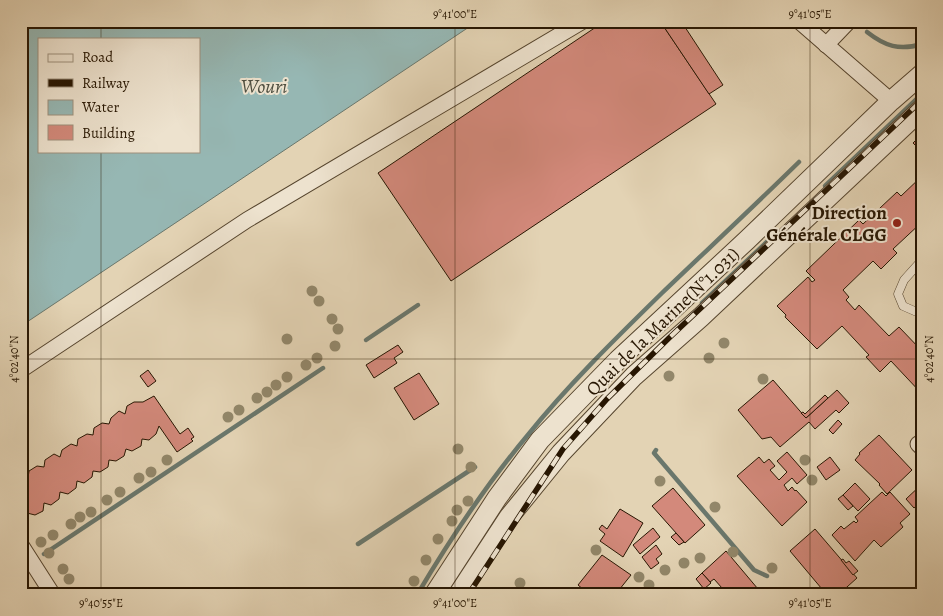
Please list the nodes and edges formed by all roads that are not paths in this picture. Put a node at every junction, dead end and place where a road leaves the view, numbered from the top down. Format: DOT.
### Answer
graph roads {
  1 [pos="583,21"];
  2 [pos="799,21"];
  3 [pos="849,21"];
  4 [pos="826,45"];
  5 [pos="922,74"];
  6 [pos="891,101"];
  7 [pos="922,109"];
  8 [pos="922,260"];
  9 [pos="922,311"];
  10 [pos="21,370"];
  11 [pos="21,545"];
  12 [pos="53,595"];
  13 [pos="434,595"];
  14 [pos="458,595"];
  1 -- 10 [label="street"];
  2 -- 4 [label="street"];
  3 -- 4 [label="street"];
  4 -- 6 [label="street"];
  5 -- 6 [label="street, Quai de la Marine(N°1.031)"];
  6 -- 13 [label="street, Quai de la Marine(N°1.031)"];
  7 -- 14 [label="street, Quai de la Marine(N°1.031)"];
  8 -- 9 [label="lane"];
  11 -- 12 [label="street"];
}
